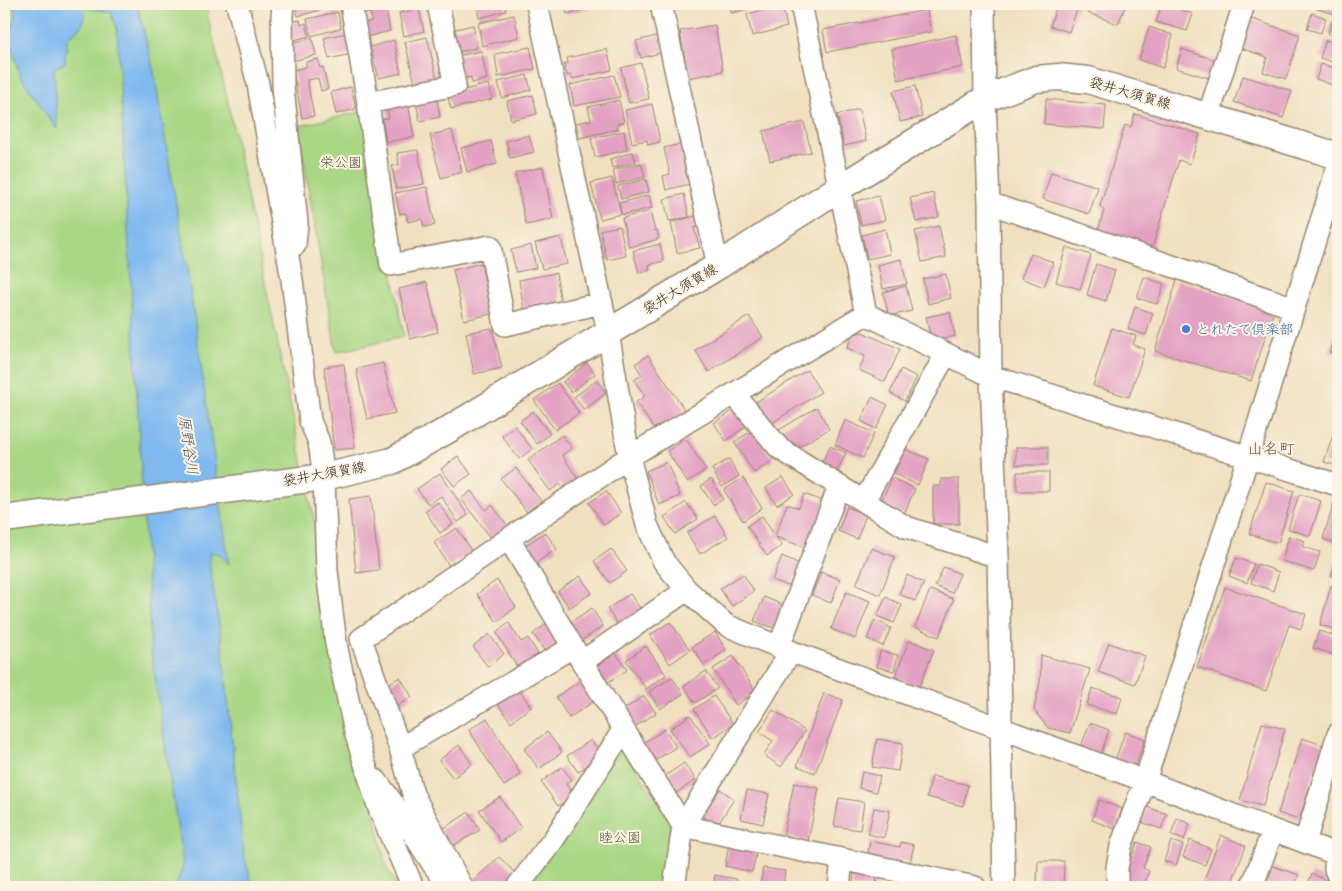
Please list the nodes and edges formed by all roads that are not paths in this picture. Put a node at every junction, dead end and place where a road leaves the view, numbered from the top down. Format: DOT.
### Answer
graph roads {
  1 [pos="237,4"];
  2 [pos="283,4"];
  3 [pos="350,4"];
  4 [pos="438,4"];
  5 [pos="537,4"];
  6 [pos="661,4"];
  7 [pos="801,4"];
  8 [pos="984,4"];
  9 [pos="1244,4"];
  10 [pos="985,99"];
  11 [pos="368,103"];
  12 [pos="1208,117"];
  13 [pos="1338,156"];
  14 [pos="1338,166"];
  15 [pos="839,188"];
  16 [pos="989,203"];
  17 [pos="718,266"];
  18 [pos="292,280"];
  19 [pos="602,303"];
  20 [pos="1294,308"];
  21 [pos="866,314"];
  22 [pos="608,332"];
  23 [pos="946,354"];
  24 [pos="991,376"];
  25 [pos="734,394"];
  26 [pos="629,457"];
  27 [pos="1248,457"];
  28 [pos="324,477"];
  29 [pos="1338,485"];
  30 [pos="839,486"];
  31 [pos="864,501"];
  32 [pos="4,519"];
  33 [pos="509,538"];
  34 [pos="998,557"];
  35 [pos="687,590"];
  36 [pos="785,649"];
  37 [pos="578,654"];
  38 [pos="1001,729"];
  39 [pos="623,730"];
  40 [pos="1338,734"];
  41 [pos="400,748"];
  42 [pos="366,766"];
  43 [pos="1145,781"];
  44 [pos="683,826"];
  45 [pos="1273,830"];
  46 [pos="1305,842"];
  47 [pos="1337,855"];
  48 [pos="842,859"];
  49 [pos="1338,876"];
  50 [pos="413,887"];
  51 [pos="451,887"];
  52 [pos="462,887"];
  53 [pos="517,887"];
  54 [pos="674,887"];
  55 [pos="839,887"];
  56 [pos="975,887"];
  57 [pos="1004,887"];
  58 [pos="1117,887"];
  59 [pos="1250,887"];
  1 -- 18 [label="street"];
  2 -- 18 [label="street"];
  3 -- 11 [label="street"];
  4 -- 11 [label="street"];
  5 -- 19 [label="street"];
  6 -- 17 [label="street"];
  7 -- 15 [label="street"];
  8 -- 10 [label="street"];
  9 -- 12 [label="street"];
  10 -- 12 [label="main road, 袋井大須賀線"];
  10 -- 15 [label="main road, 袋井大須賀線"];
  10 -- 16 [label="street"];
  11 -- 19 [label="street"];
  12 -- 13 [label="main road, 袋井大須賀線"];
  14 -- 20 [label="street"];
  15 -- 17 [label="main road, 袋井大須賀線"];
  15 -- 21 [label="street"];
  16 -- 20 [label="street"];
  16 -- 24 [label="street"];
  17 -- 22 [label="main road, 袋井大須賀線"];
  18 -- 28 [label="street"];
  19 -- 22 [label="street"];
  20 -- 27 [label="street"];
  21 -- 23 [label="street"];
  21 -- 25 [label="street"];
  22 -- 26 [label="street"];
  22 -- 28 [label="main road, 袋井大須賀線"];
  23 -- 24 [label="street"];
  23 -- 31 [label="street"];
  24 -- 27 [label="street"];
  24 -- 34 [label="street"];
  25 -- 26 [label="street"];
  25 -- 30 [label="street"];
  26 -- 33 [label="street"];
  26 -- 35 [label="street"];
  27 -- 29 [label="street"];
  27 -- 43 [label="street"];
  28 -- 32 [label="main road, 袋井大須賀線"];
  28 -- 42 [label="street"];
  30 -- 31 [label="street"];
  30 -- 36 [label="street"];
  31 -- 34 [label="street"];
  33 -- 37 [label="street"];
  33 -- 41 [label="street"];
  34 -- 38 [label="street"];
  35 -- 36 [label="street"];
  35 -- 37 [label="street"];
  36 -- 38 [label="street"];
  36 -- 44 [label="street"];
  37 -- 39 [label="street"];
  37 -- 41 [label="street"];
  38 -- 43 [label="street"];
  38 -- 57 [label="street"];
  39 -- 44 [label="street"];
  39 -- 53 [label="street"];
  40 -- 46 [label="street"];
  41 -- 52 [label="street"];
  42 -- 50 [label="street"];
  42 -- 51 [label="street"];
  43 -- 45 [label="street"];
  43 -- 58 [label="street"];
  44 -- 48 [label="street"];
  44 -- 54 [label="street"];
  45 -- 46 [label="street"];
  45 -- 59 [label="street"];
  46 -- 47 [label="street"];
  47 -- 49 [label="street"];
  48 -- 55 [label="street"];
  48 -- 56 [label="street"];
}
